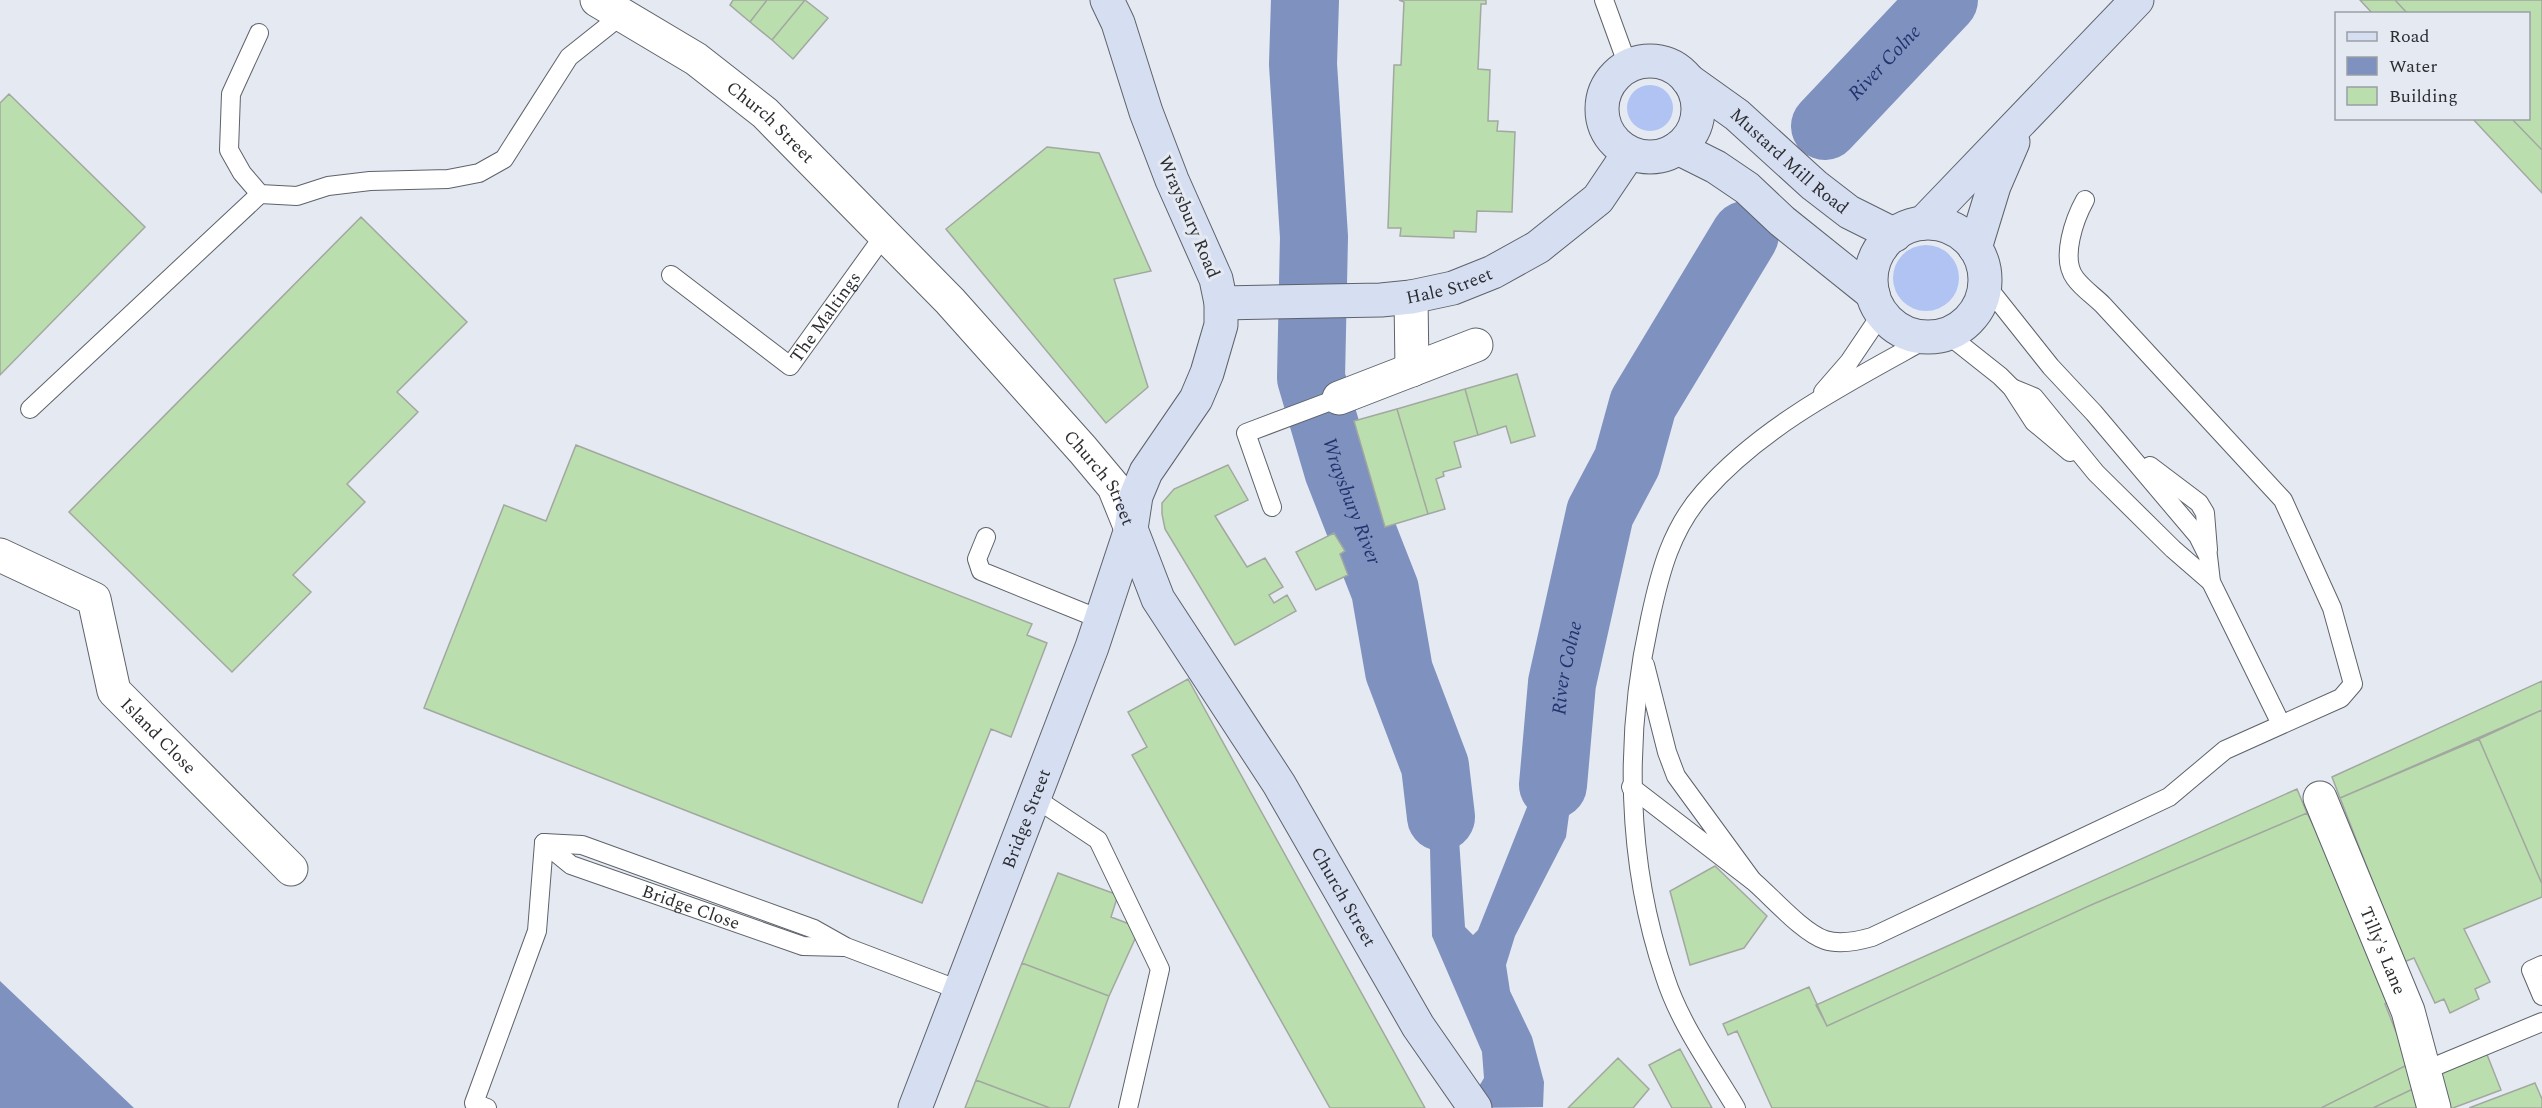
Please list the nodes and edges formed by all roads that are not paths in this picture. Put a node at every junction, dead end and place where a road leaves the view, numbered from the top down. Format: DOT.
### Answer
graph roads {
  1 [pos="1107,0"];
  2 [pos="1604,0"];
  3 [pos="2137,0"];
  4 [pos="610,7"];
  5 [pos="259,33"];
  6 [pos="1628,66"];
  7 [pos="1688,80"];
  8 [pos="2023,122"];
  9 [pos="1678,148"];
  10 [pos="1629,153"];
  11 [pos="260,194"];
  12 [pos="2085,200"];
  13 [pos="1909,229"];
  14 [pos="885,234"];
  15 [pos="1975,248"];
  16 [pos="672,275"];
  17 [pos="1985,284"];
  18 [pos="1411,297"];
  19 [pos="1221,303"];
  20 [pos="1877,304"];
  21 [pos="1938,336"];
  22 [pos="1476,345"];
  23 [pos="1412,370"];
  24 [pos="1339,398"];
  25 [pos="1810,407"];
  26 [pos="30,409"];
  27 [pos="1272,507"];
  28 [pos="1131,529"];
  29 [pos="986,537"];
  30 [pos="0,555"];
  31 [pos="2211,582"];
  32 [pos="1102,620"];
  33 [pos="1642,654"];
  34 [pos="2281,724"];
  35 [pos="1631,787"];
  36 [pos="1035,798"];
  37 [pos="2320,798"];
  38 [pos="291,869"];
  39 [pos="1752,880"];
  40 [pos="2542,964"];
  41 [pos="959,990"];
  42 [pos="2542,996"];
  43 [pos="2542,1022"];
  44 [pos="2416,1074"];
  45 [pos="1473,1105"];
  46 [pos="915,1107"];
  47 [pos="487,1108"];
  48 [pos="1128,1108"];
  49 [pos="1736,1108"];
  50 [pos="2434,1108"];
  1 -- 19 [label="street, Wraysbury Road"];
  2 -- 6 [label="lane"];
  3 -- 8 [label="street"];
  4 -- 11 [label="lane"];
  4 -- 14 [label="street, Church Street"];
  5 -- 11 [label="lane"];
  6 -- 7 [label="street"];
  6 -- 10 [label="street"];
  7 -- 9 [label="street"];
  7 -- 13 [label="street, Mustard Mill Road"];
  8 -- 13 [label="street"];
  8 -- 15 [label="street"];
  9 -- 10 [label="street"];
  9 -- 20 [label="street"];
  10 -- 18 [label="street, Hale Street"];
  11 -- 26 [label="lane"];
  12 -- 34 [label="lane"];
  13 -- 15 [label="street"];
  13 -- 20 [label="street"];
  14 -- 16 [label="lane, The Maltings"];
  14 -- 28 [label="street, Church Street"];
  15 -- 17 [label="street"];
  17 -- 21 [label="street"];
  17 -- 31 [label="lane"];
  18 -- 19 [label="street, Hale Street"];
  18 -- 23 [label="street"];
  19 -- 28 [label="street, Wraysbury Road"];
  20 -- 21 [label="street"];
  20 -- 25 [label="lane"];
  21 -- 25 [label="lane"];
  21 -- 31 [label="lane"];
  22 -- 23 [label="street"];
  23 -- 24 [label="street"];
  24 -- 27 [label="lane"];
  25 -- 33 [label="lane"];
  28 -- 32 [label="street, Bridge Street"];
  28 -- 45 [label="street, Church Street"];
  29 -- 32 [label="lane"];
  30 -- 38 [label="street, Island Close"];
  31 -- 34 [label="lane"];
  32 -- 36 [label="street, Bridge Street"];
  33 -- 35 [label="lane"];
  33 -- 39 [label="lane"];
  34 -- 39 [label="lane"];
  35 -- 39 [label="lane"];
  35 -- 49 [label="lane"];
  36 -- 41 [label="street, Bridge Street"];
  36 -- 48 [label="lane"];
  37 -- 44 [label="street, Tilly's Lane"];
  40 -- 42 [label="lane"];
  41 -- 46 [label="street, Bridge Street"];
  41 -- 47 [label="lane, Bridge Close"];
  43 -- 44 [label="lane"];
  44 -- 50 [label="street, Tilly's Lane"];
}
